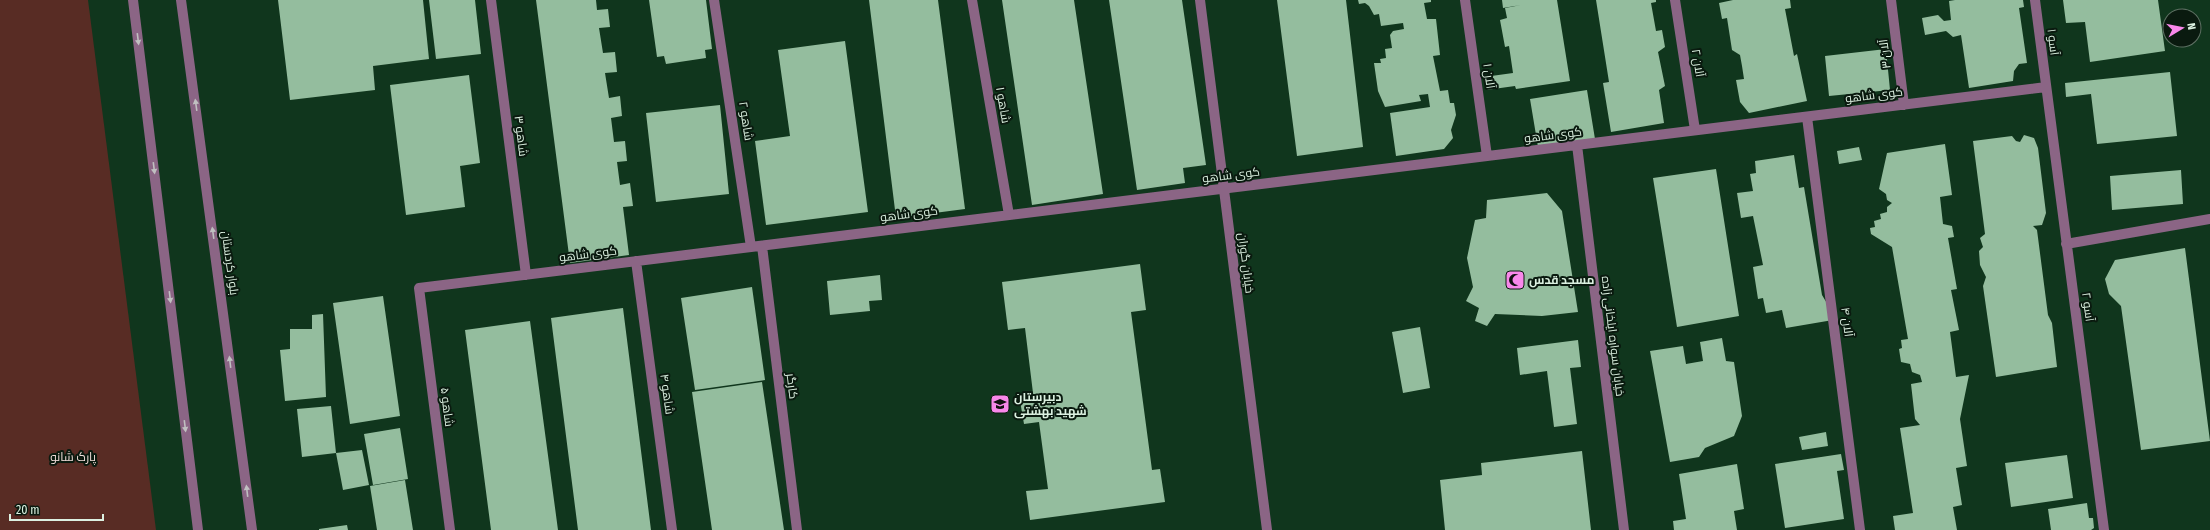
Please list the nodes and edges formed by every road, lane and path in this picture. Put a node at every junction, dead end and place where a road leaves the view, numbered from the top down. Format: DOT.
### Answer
graph roads {
  1 [pos="133,0"];
  2 [pos="181,0"];
  3 [pos="491,0"];
  4 [pos="714,0"];
  5 [pos="972,0"];
  6 [pos="1200,0"];
  7 [pos="1465,0"];
  8 [pos="1675,0"];
  9 [pos="1891,0"];
  10 [pos="2035,0"];
  11 [pos="2046,87"];
  12 [pos="1904,105"];
  13 [pos="1807,117"];
  14 [pos="1695,130"];
  15 [pos="1577,145"];
  16 [pos="1487,156"];
  17 [pos="1224,189"];
  18 [pos="1009,215"];
  19 [pos="2210,219"];
  20 [pos="2066,244"];
  21 [pos="756,246"];
  22 [pos="636,261"];
  23 [pos="526,275"];
  24 [pos="420,288"];
  25 [pos="198,530"];
  26 [pos="252,530"];
  27 [pos="450,530"];
  28 [pos="672,530"];
  29 [pos="797,530"];
  30 [pos="1267,530"];
  31 [pos="1624,530"];
  32 [pos="1860,530"];
  33 [pos="2104,530"];
  1 -- 25 [label="street, one-way"];
  26 -- 2 [label="street, بلوار کردستان, one-way"];
  3 -- 23 [label="street, شاهو ۳"];
  4 -- 21 [label="street, شاهو ۲"];
  5 -- 18 [label="street, شاهو ۱"];
  6 -- 17 [label="street, خیابان گوران"];
  7 -- 16 [label="street, آلان ۱"];
  8 -- 14 [label="street, آلان ۲"];
  9 -- 12 [label="street, آلان ۳"];
  10 -- 11 [label="street, آسو ۱"];
  11 -- 12 [label="street, کوی شاهو"];
  11 -- 20 [label="street, آسو ۲"];
  12 -- 13 [label="street, کوی شاهو"];
  13 -- 14 [label="street, کوی شاهو"];
  13 -- 32 [label="street, آلان ۴"];
  14 -- 15 [label="street, کوی شاهو"];
  15 -- 16 [label="street, کوی شاهو"];
  15 -- 31 [label="street, خیابان سواره ایلخانی زاده"];
  16 -- 17 [label="street, کوی شاهو"];
  17 -- 18 [label="street, کوی شاهو"];
  17 -- 30 [label="street, خیابان گوران"];
  18 -- 21 [label="street, کوی شاهو"];
  19 -- 20 [label="street"];
  20 -- 33 [label="street, آسو ۲"];
  21 -- 22 [label="street, کوی شاهو"];
  21 -- 29 [label="street, کارگر"];
  22 -- 23 [label="street, کوی شاهو"];
  22 -- 28 [label="street, شاهو ۴"];
  23 -- 24 [label="street, کوی شاهو"];
  24 -- 27 [label="street, شاهو ۵"];
}
